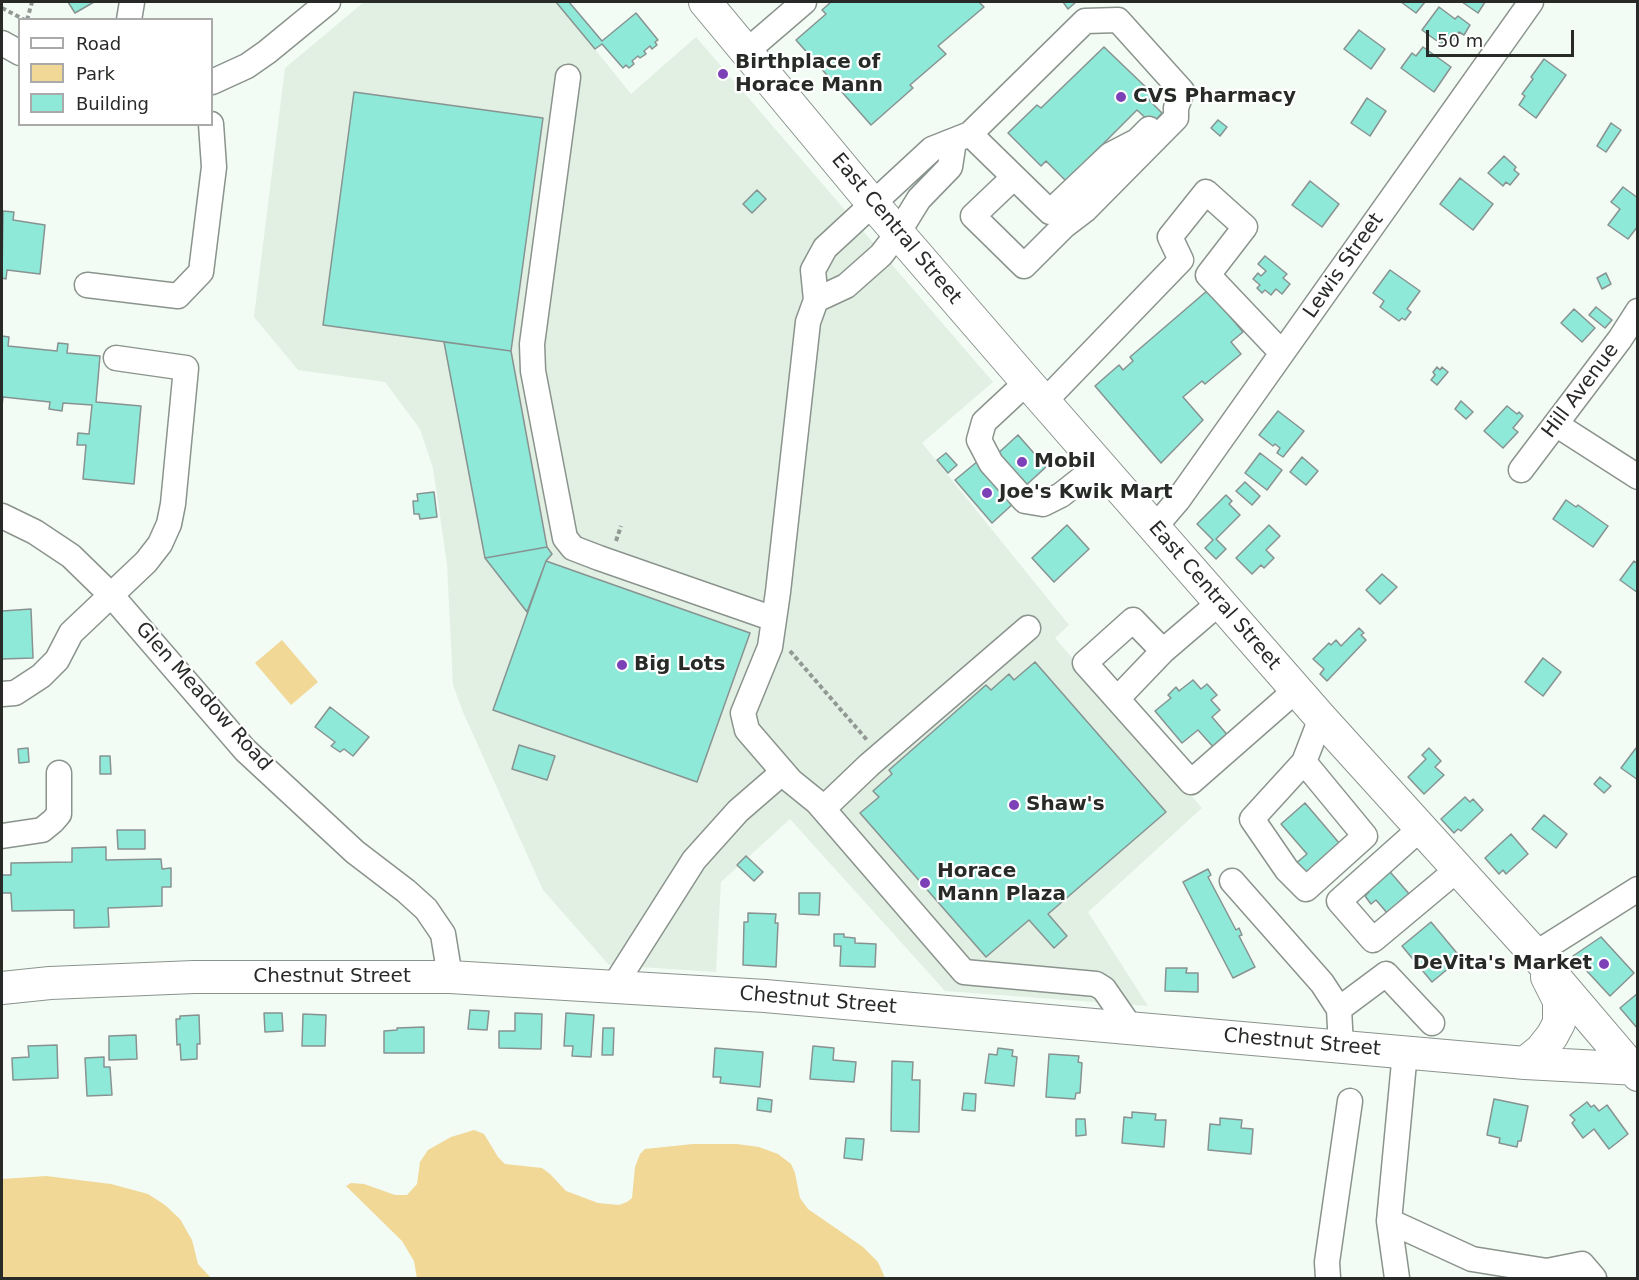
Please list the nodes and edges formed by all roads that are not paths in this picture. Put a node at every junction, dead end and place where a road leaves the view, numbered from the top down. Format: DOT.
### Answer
graph roads {
  1 [pos="132,2"];
  2 [pos="328,2"];
  3 [pos="804,2"];
  4 [pos="1531,2"];
  5 [pos="717,6"];
  6 [pos="129,18"];
  7 [pos="2,43"];
  8 [pos="747,51"];
  9 [pos="18,52"];
  10 [pos="568,77"];
  11 [pos="213,82"];
  12 [pos="211,126"];
  13 [pos="962,137"];
  14 [pos="1014,177"];
  15 [pos="873,204"];
  16 [pos="1057,219"];
  17 [pos="898,233"];
  18 [pos="1181,260"];
  19 [pos="1208,275"];
  20 [pos="87,285"];
  21 [pos="816,300"];
  22 [pos="1638,311"];
  23 [pos="1282,353"];
  24 [pos="116,358"];
  25 [pos="1036,392"];
  26 [pos="1557,425"];
  27 [pos="1099,465"];
  28 [pos="1521,470"];
  29 [pos="1638,477"];
  30 [pos="2,516"];
  31 [pos="1154,528"];
  32 [pos="112,596"];
  33 [pos="1219,603"];
  34 [pos="1028,628"];
  35 [pos="773,629"];
  36 [pos="1163,651"];
  37 [pos="1296,690"];
  38 [pos="2,694"];
  39 [pos="1117,699"];
  40 [pos="1321,718"];
  41 [pos="1304,762"];
  42 [pos="783,772"];
  43 [pos="59,773"];
  44 [pos="823,809"];
  45 [pos="1421,828"];
  46 [pos="2,836"];
  47 [pos="1458,869"];
  48 [pos="1232,882"];
  49 [pos="1638,890"];
  50 [pos="1535,954"];
  51 [pos="450,977"];
  52 [pos="614,986"];
  53 [pos="2,988"];
  54 [pos="1339,1009"];
  55 [pos="1432,1023"];
  56 [pos="1131,1028"];
  57 [pos="1341,1046"];
  58 [pos="1406,1052"];
  59 [pos="1525,1063"];
  60 [pos="1636,1071"];
  61 [pos="1350,1101"];
  62 [pos="1389,1221"];
  63 [pos="1475,1269"];
  64 [pos="1328,1278"];
  65 [pos="1397,1278"];
  66 [pos="1594,1278"];
  1 -- 6 [label="street"];
  2 -- 11 [label="street"];
  3 -- 8 [label="street"];
  4 -- 23 [label="street, Lewis Street"];
  5 -- 8 [label="main road, East Central Street"];
  7 -- 9 [label="street"];
  8 -- 15 [label="main road, East Central Street"];
  10 -- 35 [label="street"];
  12 -- 20 [label="street"];
  13 -- 14 [label="street"];
  13 -- 15 [label="street"];
  13 -- 16 [label="street"];
  13 -- 17 [label="street"];
  14 -- 16 [label="street"];
  14 -- 16 [label="street"];
  15 -- 17 [label="main road, East Central Street"];
  15 -- 21 [label="street"];
  17 -- 21 [label="street"];
  17 -- 25 [label="main road, East Central Street"];
  18 -- 19 [label="street"];
  18 -- 19 [label="street"];
  18 -- 25 [label="street"];
  19 -- 23 [label="street"];
  21 -- 35 [label="street"];
  22 -- 26 [label="street, Hill Avenue"];
  23 -- 31 [label="street, Lewis Street"];
  24 -- 32 [label="street"];
  25 -- 27 [label="main road, East Central Street"];
  25 -- 27 [label="street"];
  26 -- 28 [label="street, Hill Avenue"];
  26 -- 29 [label="street"];
  27 -- 31 [label="main road, East Central Street"];
  30 -- 32 [label="street, Glen Meadow Road"];
  31 -- 33 [label="main road, East Central Street"];
  32 -- 38 [label="street"];
  32 -- 51 [label="street, Glen Meadow Road"];
  33 -- 36 [label="street"];
  33 -- 37 [label="main road, East Central Street"];
  34 -- 44 [label="street"];
  35 -- 42 [label="street"];
  36 -- 39 [label="street"];
  36 -- 39 [label="street"];
  37 -- 39 [label="street"];
  37 -- 40 [label="main road, East Central Street"];
  40 -- 41 [label="street"];
  40 -- 45 [label="main road, East Central Street"];
  41 -- 41 [label="street"];
  42 -- 44 [label="street"];
  42 -- 52 [label="street"];
  43 -- 46 [label="street"];
  44 -- 56 [label="street"];
  45 -- 47 [label="main road, East Central Street"];
  45 -- 47 [label="street"];
  47 -- 50 [label="main road, East Central Street"];
  48 -- 54 [label="street"];
  49 -- 50 [label="street"];
  50 -- 59 [label="main road"];
  50 -- 60 [label="main road, East Central Street"];
  51 -- 52 [label="main road, Chestnut Street"];
  51 -- 53 [label="main road, Chestnut Street"];
  52 -- 56 [label="main road, Chestnut Street"];
  54 -- 55 [label="street"];
  54 -- 57 [label="street"];
  56 -- 57 [label="main road, Chestnut Street"];
  57 -- 58 [label="main road, Chestnut Street"];
  58 -- 59 [label="main road, Chestnut Street"];
  58 -- 62 [label="street"];
  59 -- 60 [label="main road, Chestnut Street"];
  61 -- 64 [label="street"];
  62 -- 63 [label="street"];
  62 -- 65 [label="street"];
  63 -- 66 [label="street"];
}
